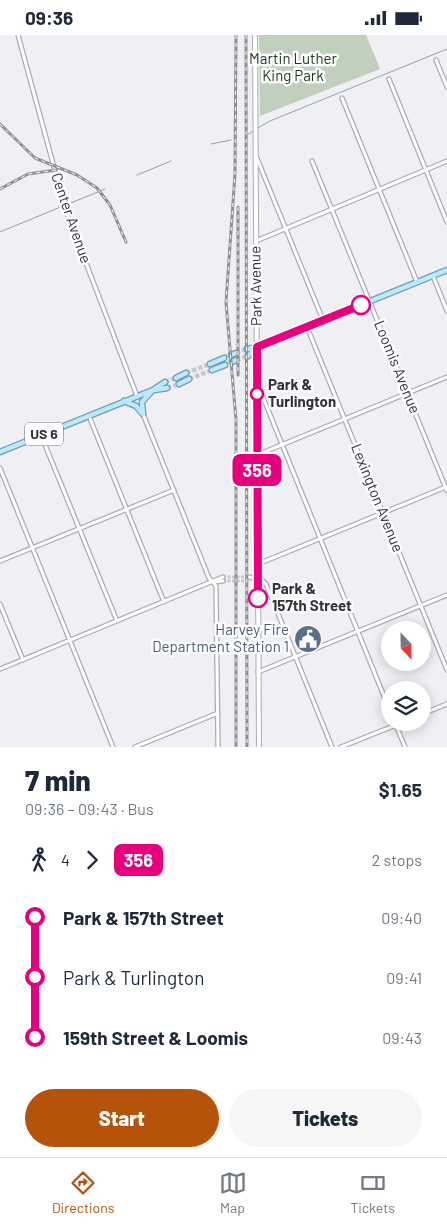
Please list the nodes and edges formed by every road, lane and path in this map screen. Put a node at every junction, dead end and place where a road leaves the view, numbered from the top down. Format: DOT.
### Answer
graph roads {
  1 [pos="18,35"];
  2 [pos="255,35"];
  3 [pos="436,60"];
  4 [pos="389,79"];
  5 [pos="447,87"];
  6 [pos="342,98"];
  7 [pos="256,155"];
  8 [pos="312,161"];
  9 [pos="447,161"];
  10 [pos="426,170"];
  11 [pos="379,189"];
  12 [pos="332,209"];
  13 [pos="447,222"];
  14 [pos="286,228"];
  15 [pos="255,241"];
  16 [pos="447,270"];
  17 [pos="433,275"];
  18 [pos="417,282"];
  19 [pos="370,301"];
  20 [pos="447,311"];
  21 [pos="323,320"];
  22 [pos="307,327"];
  23 [pos="257,347"];
  24 [pos="247,349"];
  25 [pos="248,356"];
  26 [pos="224,358"];
  27 [pos="210,364"];
  28 [pos="224,365"];
  29 [pos="212,370"];
  30 [pos="186,373"];
  31 [pos="176,377"];
  32 [pos="447,377"];
  33 [pos="189,379"];
  34 [pos="165,382"];
  35 [pos="257,383"];
  36 [pos="179,384"];
  37 [pos="167,388"];
  38 [pos="152,390"];
  39 [pos="408,393"];
  40 [pos="137,396"];
  41 [pos="124,401"];
  42 [pos="143,414"];
  43 [pos="89,416"];
  44 [pos="345,419"];
  45 [pos="41,435"];
  46 [pos="282,445"];
  47 [pos="0,452"];
  48 [pos="257,455"];
  49 [pos="0,468"];
  50 [pos="447,488"];
  51 [pos="174,490"];
  52 [pos="126,509"];
  53 [pos="383,513"];
  54 [pos="79,529"];
  55 [pos="320,538"];
  56 [pos="32,548"];
  57 [pos="0,561"];
  58 [pos="258,564"];
  59 [pos="223,579"];
  60 [pos="249,579"];
  61 [pos="258,579"];
  62 [pos="213,582"];
  63 [pos="447,595"];
  64 [pos="164,602"];
  65 [pos="0,604"];
  66 [pos="421,606"];
  67 [pos="117,621"];
  68 [pos="358,631"];
  69 [pos="70,641"];
  70 [pos="295,657"];
  71 [pos="23,660"];
  72 [pos="0,669"];
  73 [pos="447,670"];
  74 [pos="258,672"];
  75 [pos="381,688"];
  76 [pos="447,704"];
  77 [pos="431,710"];
  78 [pos="218,713"];
  79 [pos="381,730"];
  80 [pos="398,731"];
  81 [pos="114,747"];
  82 [pos="135,747"];
  83 [pos="218,747"];
  84 [pos="259,747"];
  85 [pos="332,747"];
  86 [pos="341,747"];
  87 [pos="405,747"];
  1 -- 40 [label="street, Center Avenue"];
  2 -- 7 [label="street, Park Avenue"];
  3 -- 5 [label="street"];
  4 -- 10 [label="street"];
  6 -- 11 [label="street"];
  7 -- 14 [label="street"];
  7 -- 15 [label="street, Park Avenue"];
  8 -- 12 [label="street, Loomis Avenue"];
  9 -- 10 [label="street"];
  10 -- 11 [label="street"];
  10 -- 13 [label="street"];
  11 -- 12 [label="street"];
  11 -- 18 [label="street"];
  12 -- 14 [label="street"];
  12 -- 19 [label="street, Loomis Avenue"];
  14 -- 15 [label="street"];
  14 -- 21 [label="street"];
  15 -- 23 [label="street, Park Avenue"];
  16 -- 17 [label="main road"];
  17 -- 18 [label="main road"];
  17 -- 20 [label="street"];
  18 -- 19 [label="main road"];
  19 -- 21 [label="main road"];
  19 -- 39 [label="street, Loomis Avenue"];
  21 -- 22 [label="main road"];
  22 -- 23 [label="main road"];
  22 -- 44 [label="street, Lexington Avenue"];
  23 -- 24 [label="main road"];
  23 -- 25 [label="main road"];
  23 -- 35 [label="street, Park Avenue"];
  26 -- 27 [label="main road"];
  28 -- 29 [label="main road"];
  30 -- 31 [label="main road"];
  32 -- 39 [label="street"];
  33 -- 36 [label="main road"];
  34 -- 38 [label="main road, US 6"];
  35 -- 46 [label="street"];
  35 -- 48 [label="street, Park Avenue"];
  37 -- 38 [label="main road, US 6"];
  38 -- 40 [label="main road, US 6"];
  38 -- 42 [label="main road"];
  39 -- 44 [label="street"];
  39 -- 50 [label="street, Loomis Avenue"];
  40 -- 41 [label="main road, US 6"];
  41 -- 42 [label="main road"];
  41 -- 43 [label="main road, US 6"];
  42 -- 51 [label="street"];
  43 -- 45 [label="main road, US 6"];
  43 -- 52 [label="street"];
  44 -- 46 [label="street"];
  44 -- 53 [label="street, Lexington Avenue"];
  45 -- 47 [label="main road, US 6"];
  45 -- 54 [label="street"];
  46 -- 48 [label="street"];
  46 -- 55 [label="street"];
  48 -- 58 [label="street, Park Avenue"];
  49 -- 56 [label="street"];
  50 -- 53 [label="street"];
  51 -- 52 [label="street"];
  51 -- 62 [label="street"];
  52 -- 54 [label="street"];
  52 -- 64 [label="street"];
  53 -- 55 [label="street"];
  53 -- 66 [label="street, Lexington Avenue"];
  54 -- 56 [label="street"];
  54 -- 67 [label="street"];
  55 -- 58 [label="street"];
  55 -- 68 [label="street"];
  56 -- 57 [label="street"];
  56 -- 69 [label="street"];
  58 -- 61 [label="street, Park Avenue"];
  59 -- 62 [label="street"];
  60 -- 61 [label="street"];
  61 -- 70 [label="street"];
  61 -- 74 [label="street, Park Avenue"];
  62 -- 64 [label="street"];
  62 -- 78 [label="street"];
  63 -- 66 [label="street"];
  64 -- 67 [label="street"];
  65 -- 71 [label="street"];
  66 -- 68 [label="street"];
  66 -- 73 [label="street, Lexington Avenue"];
  67 -- 69 [label="street"];
  68 -- 70 [label="street"];
  68 -- 75 [label="street"];
  69 -- 71 [label="street"];
  69 -- 81 [label="street"];
  70 -- 74 [label="street"];
  70 -- 85 [label="street"];
  71 -- 72 [label="street"];
  74 -- 84 [label="street, Park Avenue"];
  76 -- 77 [label="street"];
  78 -- 82 [label="street"];
  78 -- 83 [label="street"];
  79 -- 86 [label="street"];
  80 -- 87 [label="street"];
}
